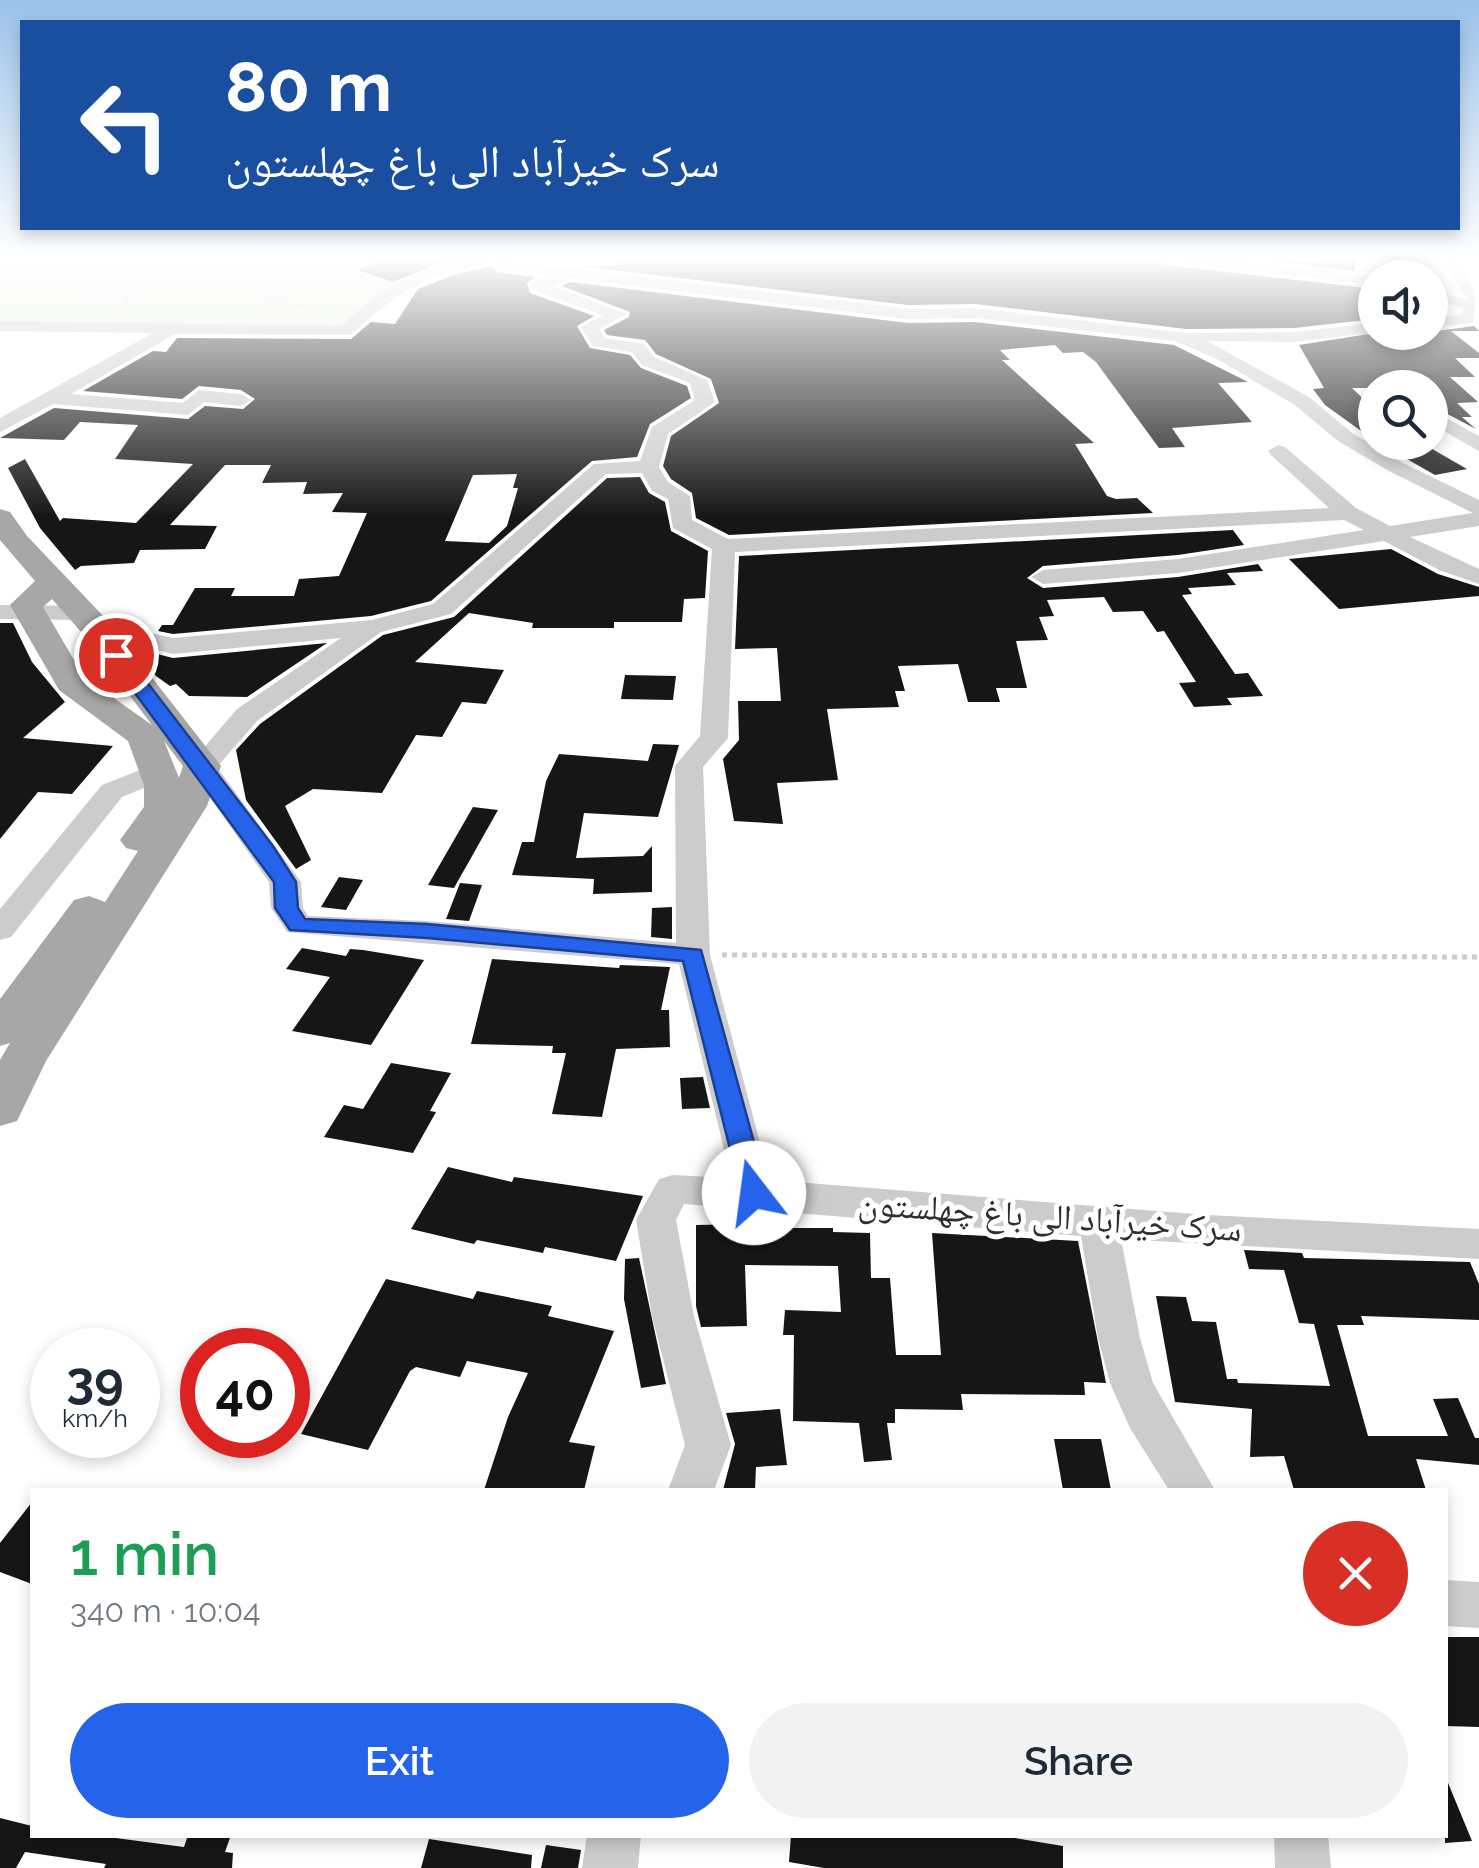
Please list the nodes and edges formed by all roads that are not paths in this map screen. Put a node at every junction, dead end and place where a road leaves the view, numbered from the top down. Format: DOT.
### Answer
graph roads {
  1 [pos="146,343"];
  2 [pos="607,343"];
  3 [pos="1196,343"];
  4 [pos="45,398"];
  5 [pos="241,400"];
  6 [pos="0,426"];
  7 [pos="1448,426"];
  8 [pos="1479,445"];
  9 [pos="1278,451"];
  10 [pos="649,467"];
  11 [pos="1479,508"];
  12 [pos="1348,513"];
  13 [pos="1479,519"];
  14 [pos="5,533"];
  15 [pos="1388,534"];
  16 [pos="724,546"];
  17 [pos="1043,576"];
  18 [pos="1479,577"];
  19 [pos="28,602"];
  20 [pos="89,620"];
  21 [pos="372,627"];
  22 [pos="202,766"];
  23 [pos="158,772"];
  24 [pos="0,930"];
  25 [pos="693,955"];
  26 [pos="0,1031"];
  27 [pos="0,1109"];
  28 [pos="754,1193"];
  29 [pos="1098,1222"];
  30 [pos="1479,1244"];
  31 [pos="692,1488"];
  32 [pos="1191,1488"];
  33 [pos="1448,1604"];
  34 [pos="1479,1606"];
  35 [pos="614,1838"];
  36 [pos="1301,1838"];
  37 [pos="610,1868"];
  38 [pos="1302,1868"];
  1 -- 4 [label="street"];
  2 -- 10 [label="street"];
  3 -- 11 [label="street"];
  4 -- 5 [label="street"];
  4 -- 6 [label="street"];
  7 -- 8 [label="street"];
  9 -- 12 [label="street"];
  10 -- 16 [label="street"];
  10 -- 21 [label="street"];
  12 -- 15 [label="street"];
  12 -- 16 [label="street"];
  13 -- 15 [label="street"];
  14 -- 19 [label="main road"];
  15 -- 17 [label="street"];
  15 -- 18 [label="street"];
  16 -- 25 [label="street"];
  19 -- 20 [label="main road"];
  19 -- 23 [label="main road"];
  20 -- 21 [label="street"];
  20 -- 22 [label="main road"];
  21 -- 22 [label="street"];
  22 -- 25 [label="street"];
  22 -- 27 [label="main road"];
  23 -- 24 [label="street"];
  23 -- 26 [label="main road"];
  25 -- 28 [label="street"];
  28 -- 29 [label="street, سرک خیرآباد الی باغ چهلستون"];
  28 -- 31 [label="street, سرک خیرآباد الی باغ چهلستون"];
  29 -- 30 [label="street, سرک خیرآباد الی باغ چهلستون"];
  29 -- 32 [label="street"];
  33 -- 34 [label="street"];
  35 -- 37 [label="street"];
  36 -- 38 [label="street"];
}
